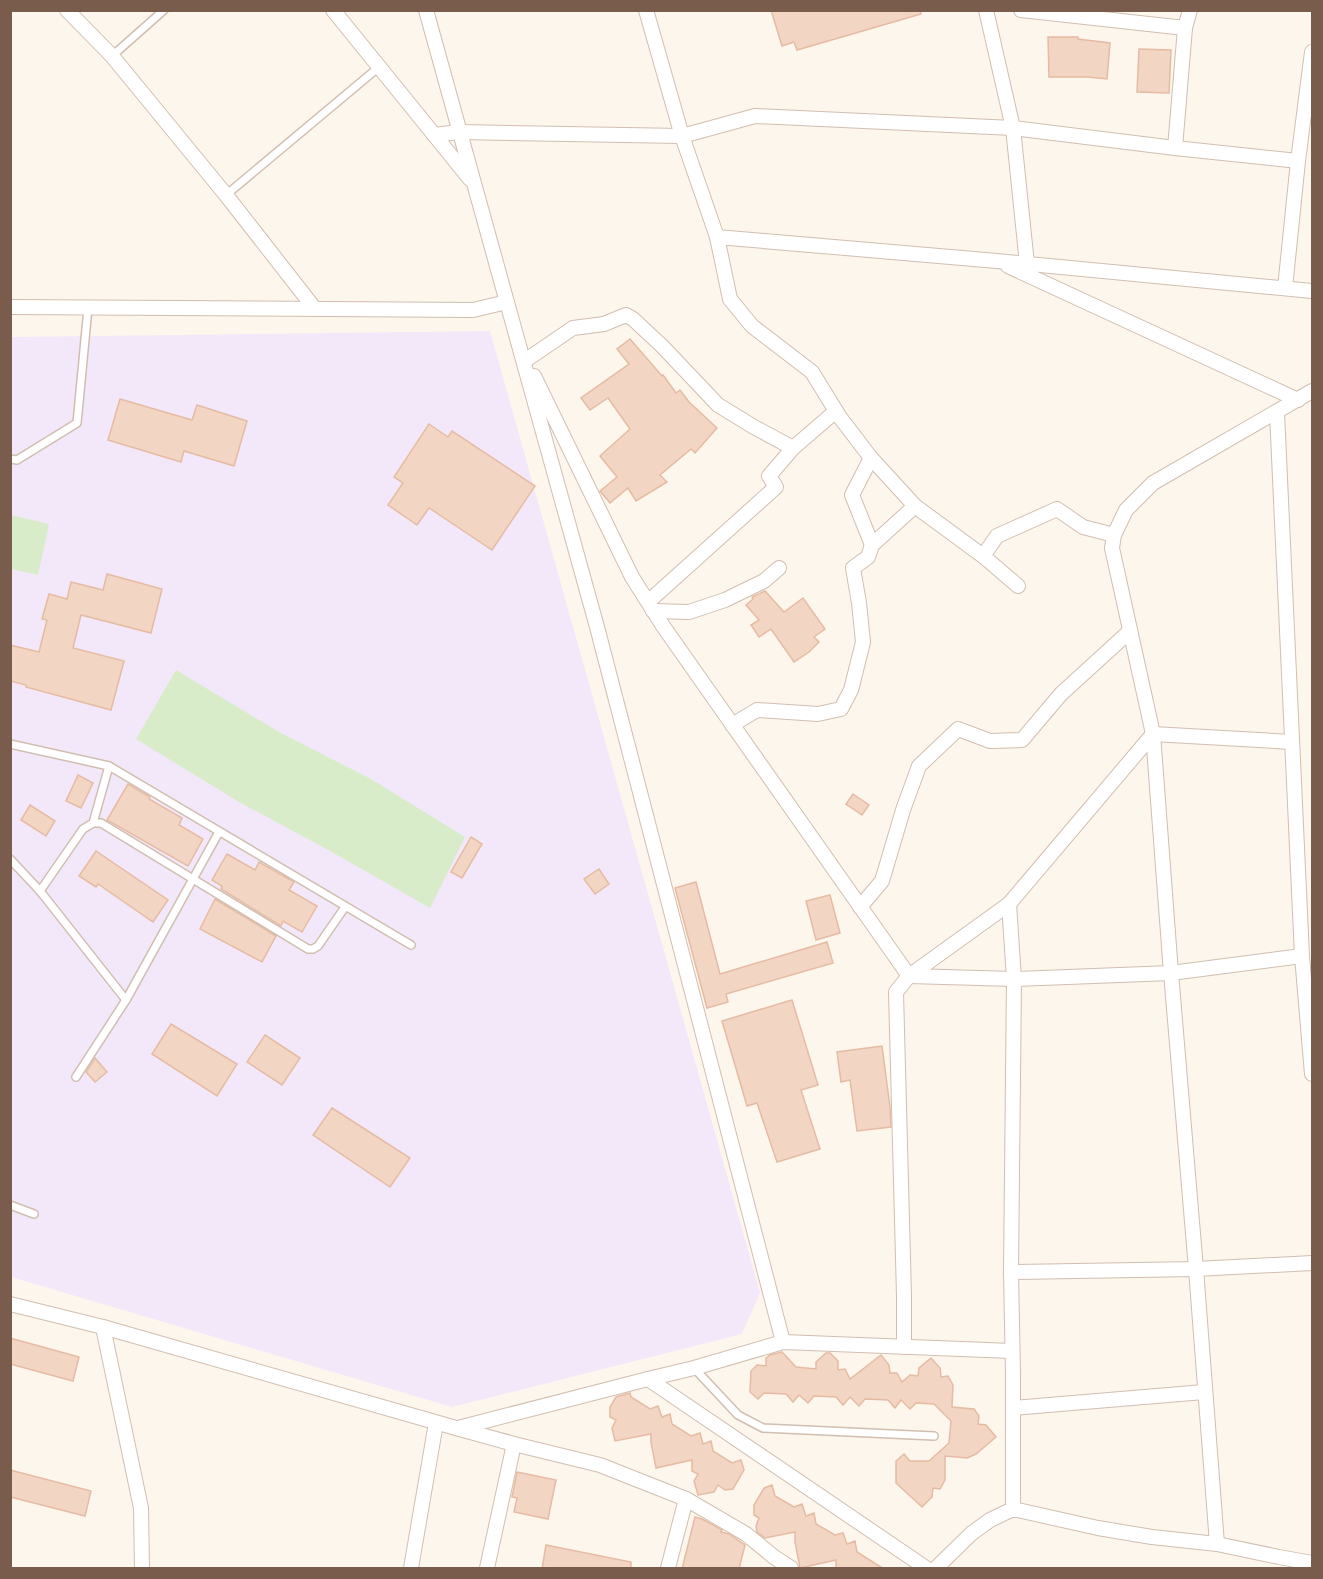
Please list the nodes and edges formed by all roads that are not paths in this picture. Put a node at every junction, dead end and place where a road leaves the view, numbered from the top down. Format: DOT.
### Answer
graph roads {
  1 [pos="67,10"];
  2 [pos="164,10"];
  3 [pos="333,10"];
  4 [pos="426,10"];
  5 [pos="646,10"];
  6 [pos="986,10"];
  7 [pos="1021,10"];
  8 [pos="1190,10"];
  9 [pos="1185,28"];
  10 [pos="1312,52"];
  11 [pos="112,56"];
  12 [pos="379,67"];
  13 [pos="1013,128"];
  14 [pos="459,132"];
  15 [pos="434,135"];
  16 [pos="682,136"];
  17 [pos="1175,148"];
  18 [pos="1298,161"];
  19 [pos="474,183"];
  20 [pos="226,195"];
  21 [pos="717,237"];
  22 [pos="997,261"];
  23 [pos="1027,264"];
  24 [pos="1285,288"];
  25 [pos="1312,291"];
  26 [pos="507,302"];
  27 [pos="10,307"];
  28 [pos="88,307"];
  29 [pos="315,309"];
  30 [pos="518,343"];
  31 [pos="526,360"];
  32 [pos="1312,391"];
  33 [pos="1298,400"];
  34 [pos="836,411"];
  35 [pos="1277,412"];
  36 [pos="793,448"];
  37 [pos="871,458"];
  38 [pos="10,459"];
  39 [pos="915,506"];
  40 [pos="1114,535"];
  41 [pos="872,545"];
  42 [pos="983,556"];
  43 [pos="779,568"];
  44 [pos="1018,586"];
  45 [pos="650,606"];
  46 [pos="1130,631"];
  47 [pos="732,725"];
  48 [pos="1153,734"];
  49 [pos="1292,742"];
  50 [pos="10,744"];
  51 [pos="109,766"];
  52 [pos="93,823"];
  53 [pos="219,832"];
  54 [pos="10,859"];
  55 [pos="192,880"];
  56 [pos="40,891"];
  57 [pos="1009,904"];
  58 [pos="345,907"];
  59 [pos="860,907"];
  60 [pos="411,945"];
  61 [pos="1302,956"];
  62 [pos="1171,973"];
  63 [pos="909,976"];
  64 [pos="1014,979"];
  65 [pos="126,1000"];
  66 [pos="1312,1074"];
  67 [pos="76,1077"];
  68 [pos="10,1205"];
  69 [pos="34,1214"];
  70 [pos="1312,1263"];
  71 [pos="1196,1269"];
  72 [pos="1011,1272"];
  73 [pos="10,1304"];
  74 [pos="103,1327"];
  75 [pos="783,1342"];
  76 [pos="903,1347"];
  77 [pos="1012,1351"];
  78 [pos="694,1368"];
  79 [pos="648,1379"];
  80 [pos="1204,1392"];
  81 [pos="1013,1408"];
  82 [pos="436,1423"];
  83 [pos="456,1428"];
  84 [pos="934,1436"];
  85 [pos="514,1444"];
  86 [pos="686,1499"];
  87 [pos="1013,1509"];
  88 [pos="1217,1544"];
  89 [pos="1312,1563"];
  90 [pos="142,1569"];
  91 [pos="411,1569"];
  92 [pos="487,1569"];
  93 [pos="668,1569"];
  94 [pos="791,1569"];
  95 [pos="926,1569"];
  96 [pos="936,1569"];
  1 -- 11 [label="street"];
  2 -- 11 [label="lane"];
  3 -- 12 [label="street"];
  4 -- 14 [label="street"];
  5 -- 16 [label="street"];
  6 -- 13 [label="street"];
  7 -- 9 [label="street"];
  8 -- 9 [label="street"];
  9 -- 17 [label="street"];
  10 -- 18 [label="street"];
  11 -- 20 [label="street"];
  12 -- 15 [label="street"];
  12 -- 20 [label="lane"];
  13 -- 16 [label="street"];
  13 -- 17 [label="street"];
  13 -- 23 [label="street"];
  14 -- 15 [label="street"];
  14 -- 16 [label="street"];
  14 -- 19 [label="street"];
  15 -- 19 [label="street"];
  16 -- 21 [label="street"];
  17 -- 18 [label="street"];
  18 -- 24 [label="street"];
  19 -- 26 [label="street"];
  20 -- 29 [label="street"];
  21 -- 22 [label="street"];
  21 -- 34 [label="street"];
  22 -- 23 [label="street"];
  22 -- 33 [label="street"];
  23 -- 24 [label="street"];
  24 -- 25 [label="street"];
  26 -- 29 [label="street"];
  26 -- 30 [label="street"];
  27 -- 28 [label="street"];
  28 -- 29 [label="street"];
  28 -- 38 [label="lane"];
  30 -- 31 [label="street"];
  30 -- 75 [label="street"];
  31 -- 36 [label="street"];
  31 -- 45 [label="street"];
  32 -- 33 [label="street"];
  33 -- 35 [label="street"];
  34 -- 36 [label="street"];
  34 -- 37 [label="street"];
  35 -- 40 [label="street"];
  35 -- 49 [label="street"];
  36 -- 45 [label="street"];
  37 -- 39 [label="street"];
  37 -- 41 [label="street"];
  39 -- 41 [label="street"];
  39 -- 42 [label="street"];
  40 -- 42 [label="street"];
  40 -- 46 [label="street"];
  41 -- 47 [label="street"];
  42 -- 44 [label="street"];
  43 -- 45 [label="street"];
  45 -- 47 [label="street"];
  46 -- 48 [label="street"];
  46 -- 59 [label="street"];
  47 -- 59 [label="street"];
  48 -- 49 [label="street"];
  48 -- 57 [label="street"];
  48 -- 62 [label="street"];
  49 -- 61 [label="street"];
  50 -- 51 [label="lane"];
  51 -- 52 [label="lane"];
  51 -- 53 [label="lane"];
  52 -- 55 [label="lane"];
  52 -- 56 [label="lane"];
  53 -- 55 [label="lane"];
  53 -- 58 [label="lane"];
  54 -- 56 [label="lane"];
  55 -- 58 [label="lane"];
  55 -- 65 [label="lane"];
  56 -- 65 [label="lane"];
  57 -- 63 [label="street"];
  57 -- 64 [label="street"];
  58 -- 60 [label="lane"];
  59 -- 63 [label="street"];
  61 -- 62 [label="street"];
  61 -- 66 [label="street"];
  62 -- 64 [label="street"];
  62 -- 71 [label="street"];
  63 -- 64 [label="street"];
  63 -- 76 [label="street"];
  64 -- 72 [label="street"];
  65 -- 67 [label="lane"];
  68 -- 69 [label="lane"];
  70 -- 71 [label="street"];
  71 -- 72 [label="street"];
  71 -- 80 [label="street"];
  72 -- 77 [label="street"];
  73 -- 74 [label="street"];
  74 -- 82 [label="street"];
  74 -- 90 [label="street"];
  75 -- 76 [label="street"];
  75 -- 78 [label="street"];
  76 -- 77 [label="street"];
  77 -- 81 [label="street"];
  78 -- 79 [label="street"];
  78 -- 84 [label="lane"];
  79 -- 83 [label="street"];
  79 -- 95 [label="street"];
  80 -- 81 [label="street"];
  80 -- 88 [label="street"];
  81 -- 87 [label="street"];
  82 -- 83 [label="street"];
  82 -- 91 [label="street"];
  83 -- 85 [label="street"];
  85 -- 86 [label="street"];
  85 -- 92 [label="street"];
  86 -- 93 [label="street"];
  86 -- 94 [label="street"];
  87 -- 88 [label="street"];
  87 -- 96 [label="street"];
  88 -- 89 [label="street"];
}
